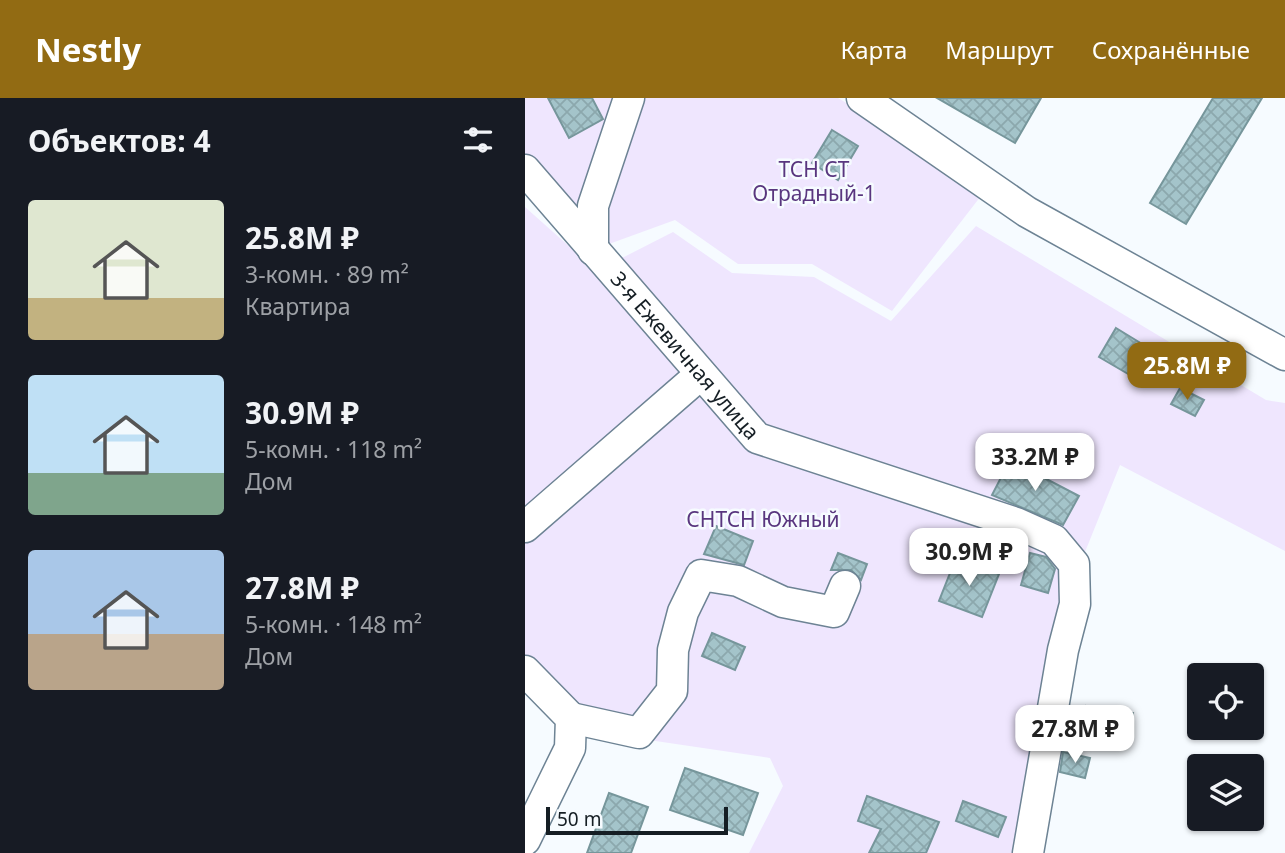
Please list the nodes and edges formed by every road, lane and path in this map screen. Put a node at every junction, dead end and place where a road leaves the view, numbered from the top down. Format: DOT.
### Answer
graph roads {
  1 [pos="629,98"];
  2 [pos="862,98"];
  3 [pos="525,170"];
  4 [pos="593,250"];
  5 [pos="1285,355"];
  6 [pos="701,373"];
  7 [pos="525,527"];
  8 [pos="845,586"];
  9 [pos="525,671"];
  10 [pos="571,718"];
  11 [pos="525,840"];
  12 [pos="1028,853"];
  1 -- 4 [label="street"];
  2 -- 5 [label="street"];
  3 -- 4 [label="street, 3-я Ежевичная улица"];
  4 -- 6 [label="street, 3-я Ежевичная улица"];
  6 -- 7 [label="street"];
  6 -- 12 [label="street, 3-я Ежевичная улица"];
  8 -- 10 [label="street"];
  9 -- 10 [label="street"];
  10 -- 11 [label="street"];
}
